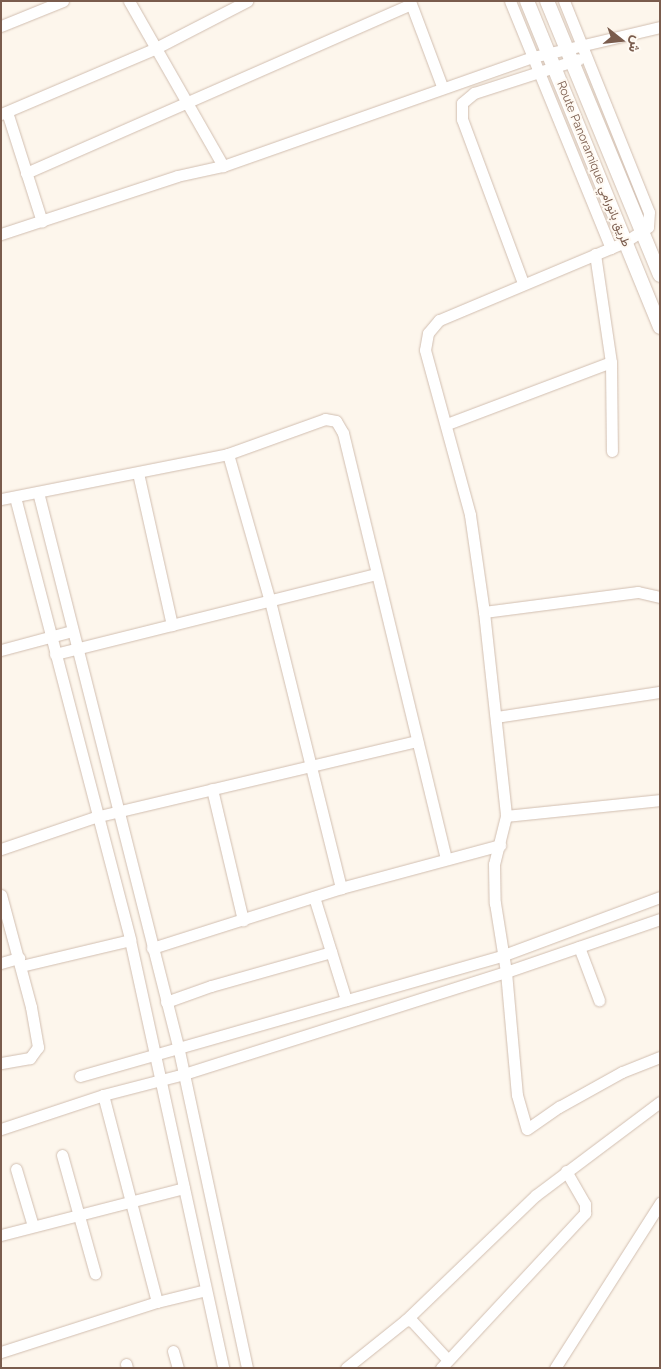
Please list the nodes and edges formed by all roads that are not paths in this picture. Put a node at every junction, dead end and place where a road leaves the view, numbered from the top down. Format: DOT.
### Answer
graph roads {
  1 [pos="63,1"];
  2 [pos="129,1"];
  3 [pos="246,1"];
  4 [pos="510,1"];
  5 [pos="527,1"];
  6 [pos="547,1"];
  7 [pos="564,1"];
  8 [pos="410,3"];
  9 [pos="1,26"];
  10 [pos="660,27"];
  11 [pos="581,43"];
  12 [pos="566,47"];
  13 [pos="154,49"];
  14 [pos="548,52"];
  15 [pos="533,56"];
  16 [pos="586,57"];
  17 [pos="572,62"];
  18 [pos="554,67"];
  19 [pos="539,72"];
  20 [pos="442,86"];
  21 [pos="184,103"];
  22 [pos="4,113"];
  23 [pos="223,166"];
  24 [pos="26,173"];
  25 [pos="42,222"];
  26 [pos="1,234"];
  27 [pos="643,234"];
  28 [pos="625,242"];
  29 [pos="611,248"];
  30 [pos="595,254"];
  31 [pos="660,275"];
  32 [pos="523,284"];
  33 [pos="660,327"];
  34 [pos="611,362"];
  35 [pos="447,424"];
  36 [pos="612,451"];
  37 [pos="228,454"];
  38 [pos="138,473"];
  39 [pos="38,492"];
  40 [pos="15,497"];
  41 [pos="1,499"];
  42 [pos="376,574"];
  43 [pos="660,597"];
  44 [pos="270,601"];
  45 [pos="484,612"];
  46 [pos="172,625"];
  47 [pos="72,631"];
  48 [pos="50,638"];
  49 [pos="76,649"];
  50 [pos="1,650"];
  51 [pos="55,654"];
  52 [pos="660,692"];
  53 [pos="496,717"];
  54 [pos="417,741"];
  55 [pos="311,766"];
  56 [pos="212,789"];
  57 [pos="660,800"];
  58 [pos="119,811"];
  59 [pos="506,816"];
  60 [pos="95,817"];
  61 [pos="500,845"];
  62 [pos="1,849"];
  63 [pos="446,858"];
  64 [pos="341,888"];
  65 [pos="1,895"];
  66 [pos="314,897"];
  67 [pos="660,897"];
  68 [pos="660,919"];
  69 [pos="243,920"];
  70 [pos="130,940"];
  71 [pos="579,947"];
  72 [pos="152,948"];
  73 [pos="331,952"];
  74 [pos="504,955"];
  75 [pos="20,962"];
  76 [pos="1,964"];
  77 [pos="506,972"];
  78 [pos="346,1000"];
  79 [pos="600,1000"];
  80 [pos="166,1002"];
  81 [pos="178,1046"];
  82 [pos="156,1053"];
  83 [pos="660,1057"];
  84 [pos="1,1063"];
  85 [pos="184,1074"];
  86 [pos="80,1076"];
  87 [pos="160,1080"];
  88 [pos="103,1095"];
  89 [pos="660,1102"];
  90 [pos="1,1129"];
  91 [pos="62,1155"];
  92 [pos="16,1169"];
  93 [pos="566,1171"];
  94 [pos="184,1188"];
  95 [pos="133,1202"];
  96 [pos="660,1203"];
  97 [pos="79,1214"];
  98 [pos="33,1226"];
  99 [pos="1,1235"];
  100 [pos="95,1273"];
  101 [pos="206,1290"];
  102 [pos="157,1302"];
  103 [pos="406,1320"];
  104 [pos="173,1351"];
  105 [pos="1,1352"];
  106 [pos="445,1364"];
  107 [pos="178,1368"];
  108 [pos="223,1368"];
  109 [pos="247,1368"];
  110 [pos="346,1368"];
  111 [pos="555,1368"];
  1 -- 9 [label="street"];
  2 -- 13 [label="street"];
  3 -- 13 [label="street"];
  4 -- 15 [label="street"];
  5 -- 14 [label="street, Route Panoramique طريق بانورامي"];
  6 -- 12 [label="street, Route Panoramique طريق بانورامي"];
  7 -- 11 [label="street"];
  8 -- 20 [label="street"];
  8 -- 21 [label="street"];
  10 -- 11 [label="street"];
  11 -- 12 [label="street"];
  11 -- 16 [label="street"];
  12 -- 14 [label="street"];
  12 -- 17 [label="street, Route Panoramique طريق بانورامي"];
  13 -- 21 [label="street"];
  13 -- 22 [label="street"];
  14 -- 15 [label="street"];
  14 -- 18 [label="street, Route Panoramique طريق بانورامي"];
  15 -- 19 [label="street"];
  15 -- 20 [label="street"];
  16 -- 17 [label="street"];
  16 -- 27 [label="street"];
  17 -- 18 [label="street"];
  17 -- 27 [label="street, Route Panoramique طريق بانورامي"];
  18 -- 19 [label="street"];
  18 -- 28 [label="street, Route Panoramique طريق بانورامي"];
  19 -- 29 [label="street"];
  19 -- 32 [label="street"];
  20 -- 23 [label="street"];
  21 -- 23 [label="street"];
  21 -- 24 [label="street"];
  22 -- 24 [label="street"];
  23 -- 25 [label="street"];
  24 -- 25 [label="street"];
  25 -- 26 [label="street"];
  27 -- 28 [label="street"];
  27 -- 31 [label="street, Route Panoramique طريق بانورامي"];
  28 -- 29 [label="street"];
  28 -- 33 [label="street, Route Panoramique طريق بانورامي"];
  29 -- 30 [label="street"];
  30 -- 32 [label="street"];
  30 -- 34 [label="street"];
  32 -- 35 [label="street"];
  34 -- 35 [label="street"];
  34 -- 36 [label="street"];
  35 -- 45 [label="street"];
  37 -- 38 [label="street"];
  37 -- 42 [label="street"];
  37 -- 44 [label="street"];
  38 -- 39 [label="street"];
  38 -- 46 [label="street"];
  39 -- 40 [label="street"];
  39 -- 47 [label="street"];
  40 -- 41 [label="street"];
  40 -- 48 [label="street"];
  42 -- 44 [label="street"];
  42 -- 54 [label="street"];
  43 -- 45 [label="street"];
  44 -- 46 [label="street"];
  44 -- 55 [label="street"];
  45 -- 53 [label="street"];
  46 -- 49 [label="street"];
  47 -- 48 [label="street"];
  47 -- 49 [label="street"];
  48 -- 50 [label="street"];
  48 -- 51 [label="street"];
  49 -- 51 [label="street"];
  49 -- 58 [label="street"];
  51 -- 60 [label="street"];
  52 -- 53 [label="street"];
  53 -- 59 [label="street"];
  54 -- 55 [label="street"];
  54 -- 63 [label="street"];
  55 -- 56 [label="street"];
  55 -- 64 [label="street"];
  56 -- 58 [label="street"];
  56 -- 69 [label="street"];
  57 -- 59 [label="street"];
  58 -- 60 [label="street"];
  58 -- 72 [label="street"];
  59 -- 61 [label="street"];
  60 -- 62 [label="street"];
  60 -- 70 [label="street"];
  61 -- 63 [label="street"];
  61 -- 74 [label="street"];
  63 -- 64 [label="street"];
  64 -- 66 [label="street"];
  65 -- 75 [label="street"];
  66 -- 69 [label="street"];
  66 -- 73 [label="street"];
  67 -- 74 [label="street"];
  68 -- 71 [label="street"];
  69 -- 72 [label="street"];
  70 -- 75 [label="street"];
  70 -- 82 [label="street"];
  71 -- 77 [label="street"];
  71 -- 79 [label="street"];
  72 -- 80 [label="street"];
  73 -- 78 [label="street"];
  73 -- 80 [label="street"];
  74 -- 77 [label="street"];
  74 -- 78 [label="street"];
  75 -- 76 [label="street"];
  75 -- 84 [label="street"];
  77 -- 83 [label="street"];
  77 -- 85 [label="street"];
  78 -- 81 [label="street"];
  80 -- 81 [label="street"];
  81 -- 82 [label="street"];
  81 -- 85 [label="street"];
  82 -- 86 [label="street"];
  82 -- 87 [label="street"];
  85 -- 87 [label="street"];
  85 -- 109 [label="street"];
  87 -- 88 [label="street"];
  87 -- 94 [label="street"];
  88 -- 90 [label="street"];
  88 -- 95 [label="street"];
  89 -- 93 [label="street"];
  91 -- 97 [label="street"];
  92 -- 98 [label="street"];
  93 -- 103 [label="street"];
  93 -- 106 [label="street"];
  94 -- 95 [label="street"];
  94 -- 101 [label="street"];
  95 -- 97 [label="street"];
  95 -- 102 [label="street"];
  96 -- 111 [label="street"];
  97 -- 98 [label="street"];
  97 -- 100 [label="street"];
  98 -- 99 [label="street"];
  101 -- 102 [label="street"];
  101 -- 108 [label="street"];
  102 -- 105 [label="street"];
  103 -- 106 [label="street"];
  103 -- 110 [label="street"];
  104 -- 107 [label="street"];
}
